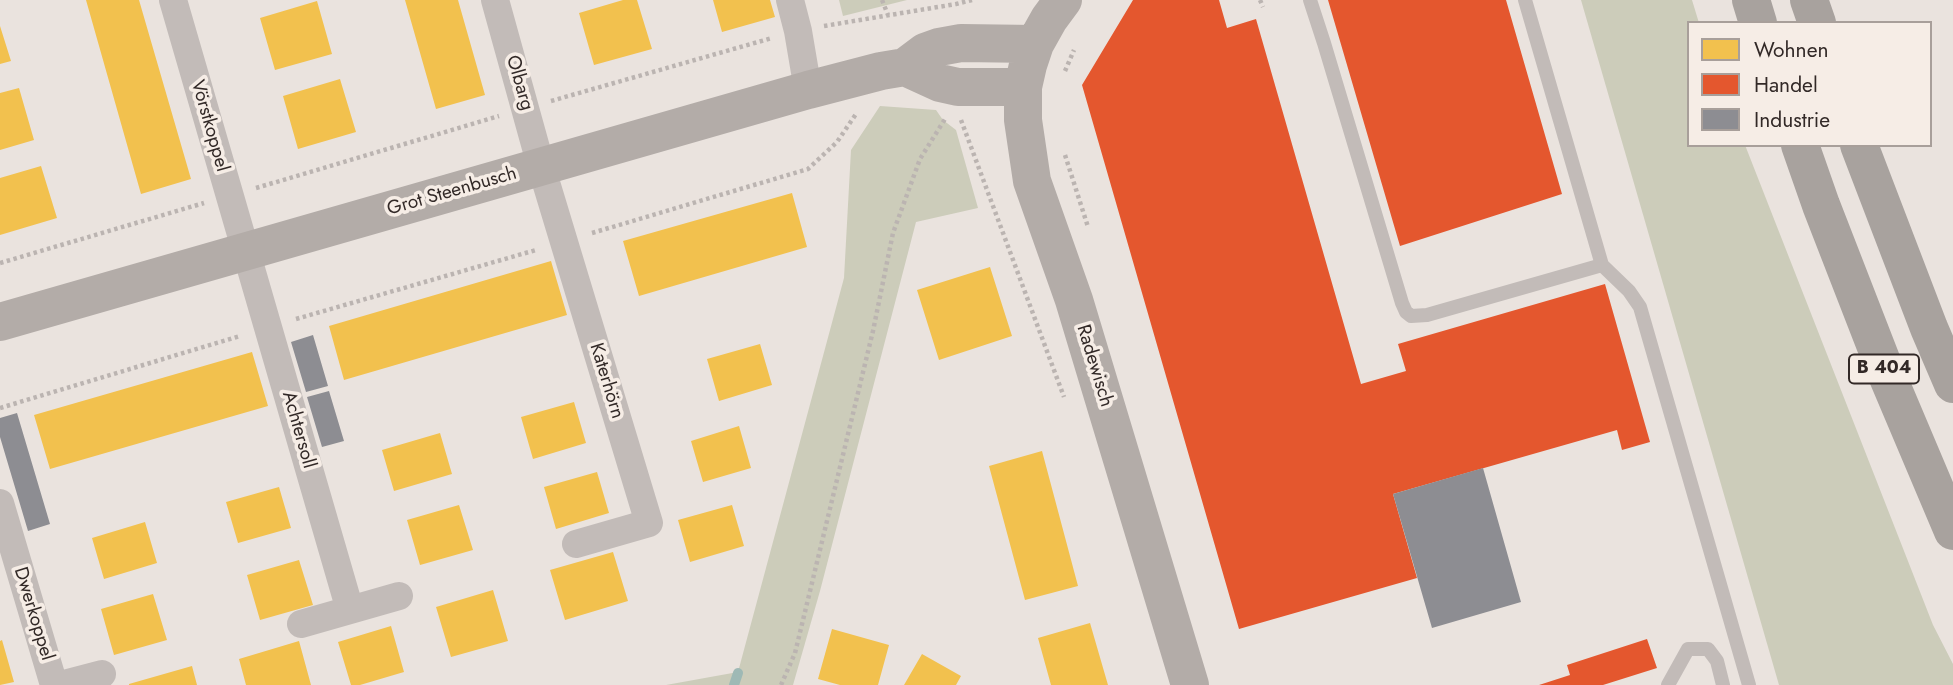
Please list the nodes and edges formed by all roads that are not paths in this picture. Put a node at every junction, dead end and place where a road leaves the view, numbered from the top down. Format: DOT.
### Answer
graph roads {
  1 [pos="173,0"];
  2 [pos="495,0"];
  3 [pos="790,0"];
  4 [pos="1063,0"];
  5 [pos="1310,0"];
  6 [pos="1525,0"];
  7 [pos="1751,0"];
  8 [pos="1809,0"];
  9 [pos="1757,21"];
  10 [pos="1815,21"];
  11 [pos="1035,44"];
  12 [pos="905,67"];
  13 [pos="1023,86"];
  14 [pos="808,90"];
  15 [pos="1801,147"];
  16 [pos="1860,147"];
  17 [pos="541,166"];
  18 [pos="247,251"];
  19 [pos="1602,265"];
  20 [pos="0,322"];
  21 [pos="1953,384"];
  22 [pos="0,503"];
  23 [pos="1953,531"];
  24 [pos="576,544"];
  25 [pos="399,596"];
  26 [pos="349,610"];
  27 [pos="301,624"];
  28 [pos="102,674"];
  29 [pos="54,685"];
  30 [pos="60,685"];
  31 [pos="1190,685"];
  32 [pos="1668,685"];
  33 [pos="1723,685"];
  34 [pos="1749,685"];
  1 -- 18 [label="street, Vörstkoppel"];
  2 -- 17 [label="street, Olbarg"];
  3 -- 14 [label="street"];
  4 -- 11 [label="street"];
  5 -- 19 [label="lane"];
  6 -- 19 [label="lane"];
  7 -- 9 [label="highway"];
  8 -- 10 [label="highway"];
  11 -- 12 [label="street, Grot Steenbusch"];
  11 -- 13 [label="street, Radewisch"];
  12 -- 13 [label="street"];
  12 -- 14 [label="street, Grot Steenbusch"];
  13 -- 31 [label="street, Radewisch"];
  14 -- 17 [label="street, Grot Steenbusch"];
  15 -- 23 [label="highway, B 404"];
  16 -- 21 [label="highway, B 404"];
  17 -- 18 [label="street, Grot Steenbusch"];
  17 -- 24 [label="street, Katerhörn"];
  18 -- 20 [label="street, Grot Steenbusch"];
  18 -- 26 [label="street, Achtersoll"];
  19 -- 34 [label="lane"];
  22 -- 29 [label="street, Dwerkoppel"];
  25 -- 26 [label="street"];
  26 -- 27 [label="street"];
  28 -- 30 [label="street"];
  32 -- 33 [label="lane"];
}
